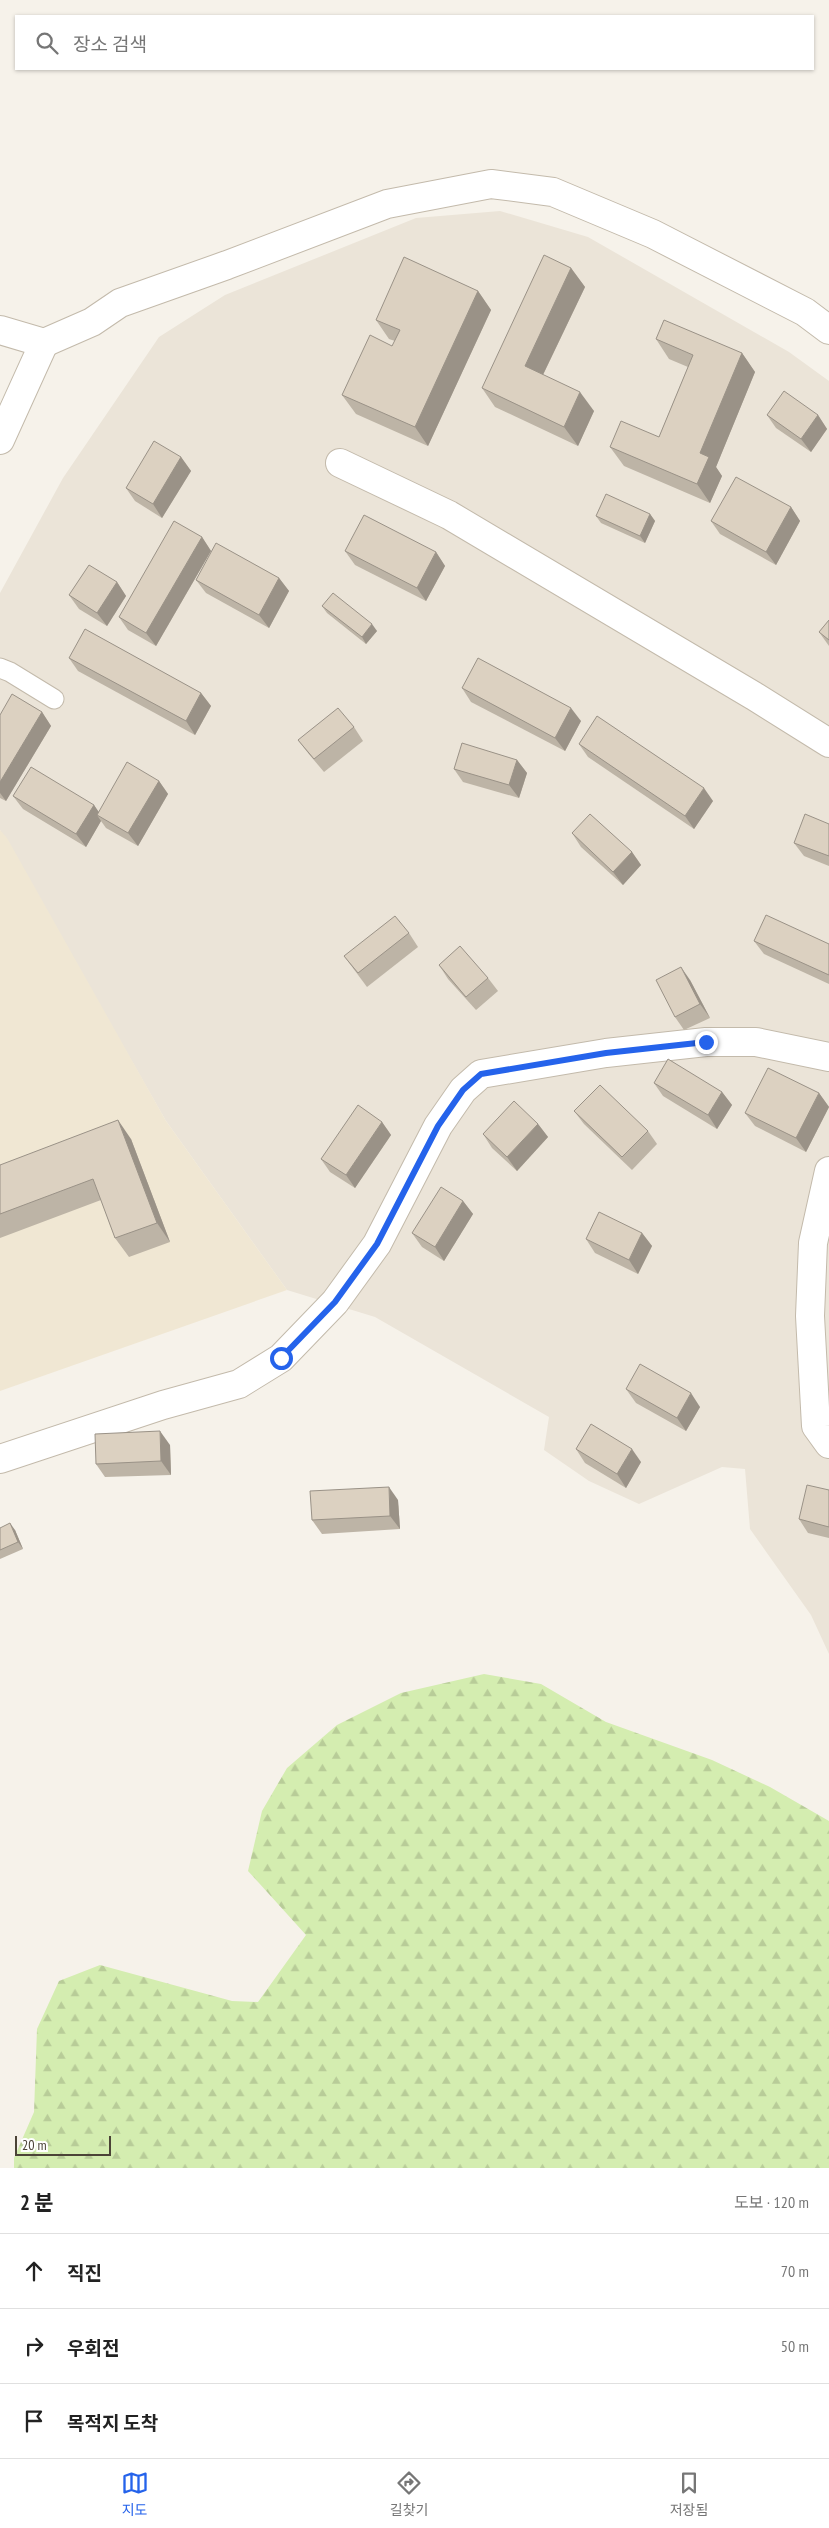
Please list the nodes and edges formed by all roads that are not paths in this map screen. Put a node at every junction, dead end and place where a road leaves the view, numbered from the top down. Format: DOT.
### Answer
graph roads {
  1 [pos="0,330"];
  2 [pos="829,330"];
  3 [pos="44,343"];
  4 [pos="0,440"];
  5 [pos="340,464"];
  6 [pos="0,668"];
  7 [pos="54,699"];
  8 [pos="829,743"];
  9 [pos="829,1057"];
  10 [pos="829,1171"];
  11 [pos="829,1444"];
  12 [pos="0,1459"];
  1 -- 3 [label="street"];
  2 -- 3 [label="street"];
  3 -- 4 [label="street"];
  5 -- 8 [label="street"];
  6 -- 7 [label="lane"];
  9 -- 12 [label="street"];
  10 -- 11 [label="street"];
}
